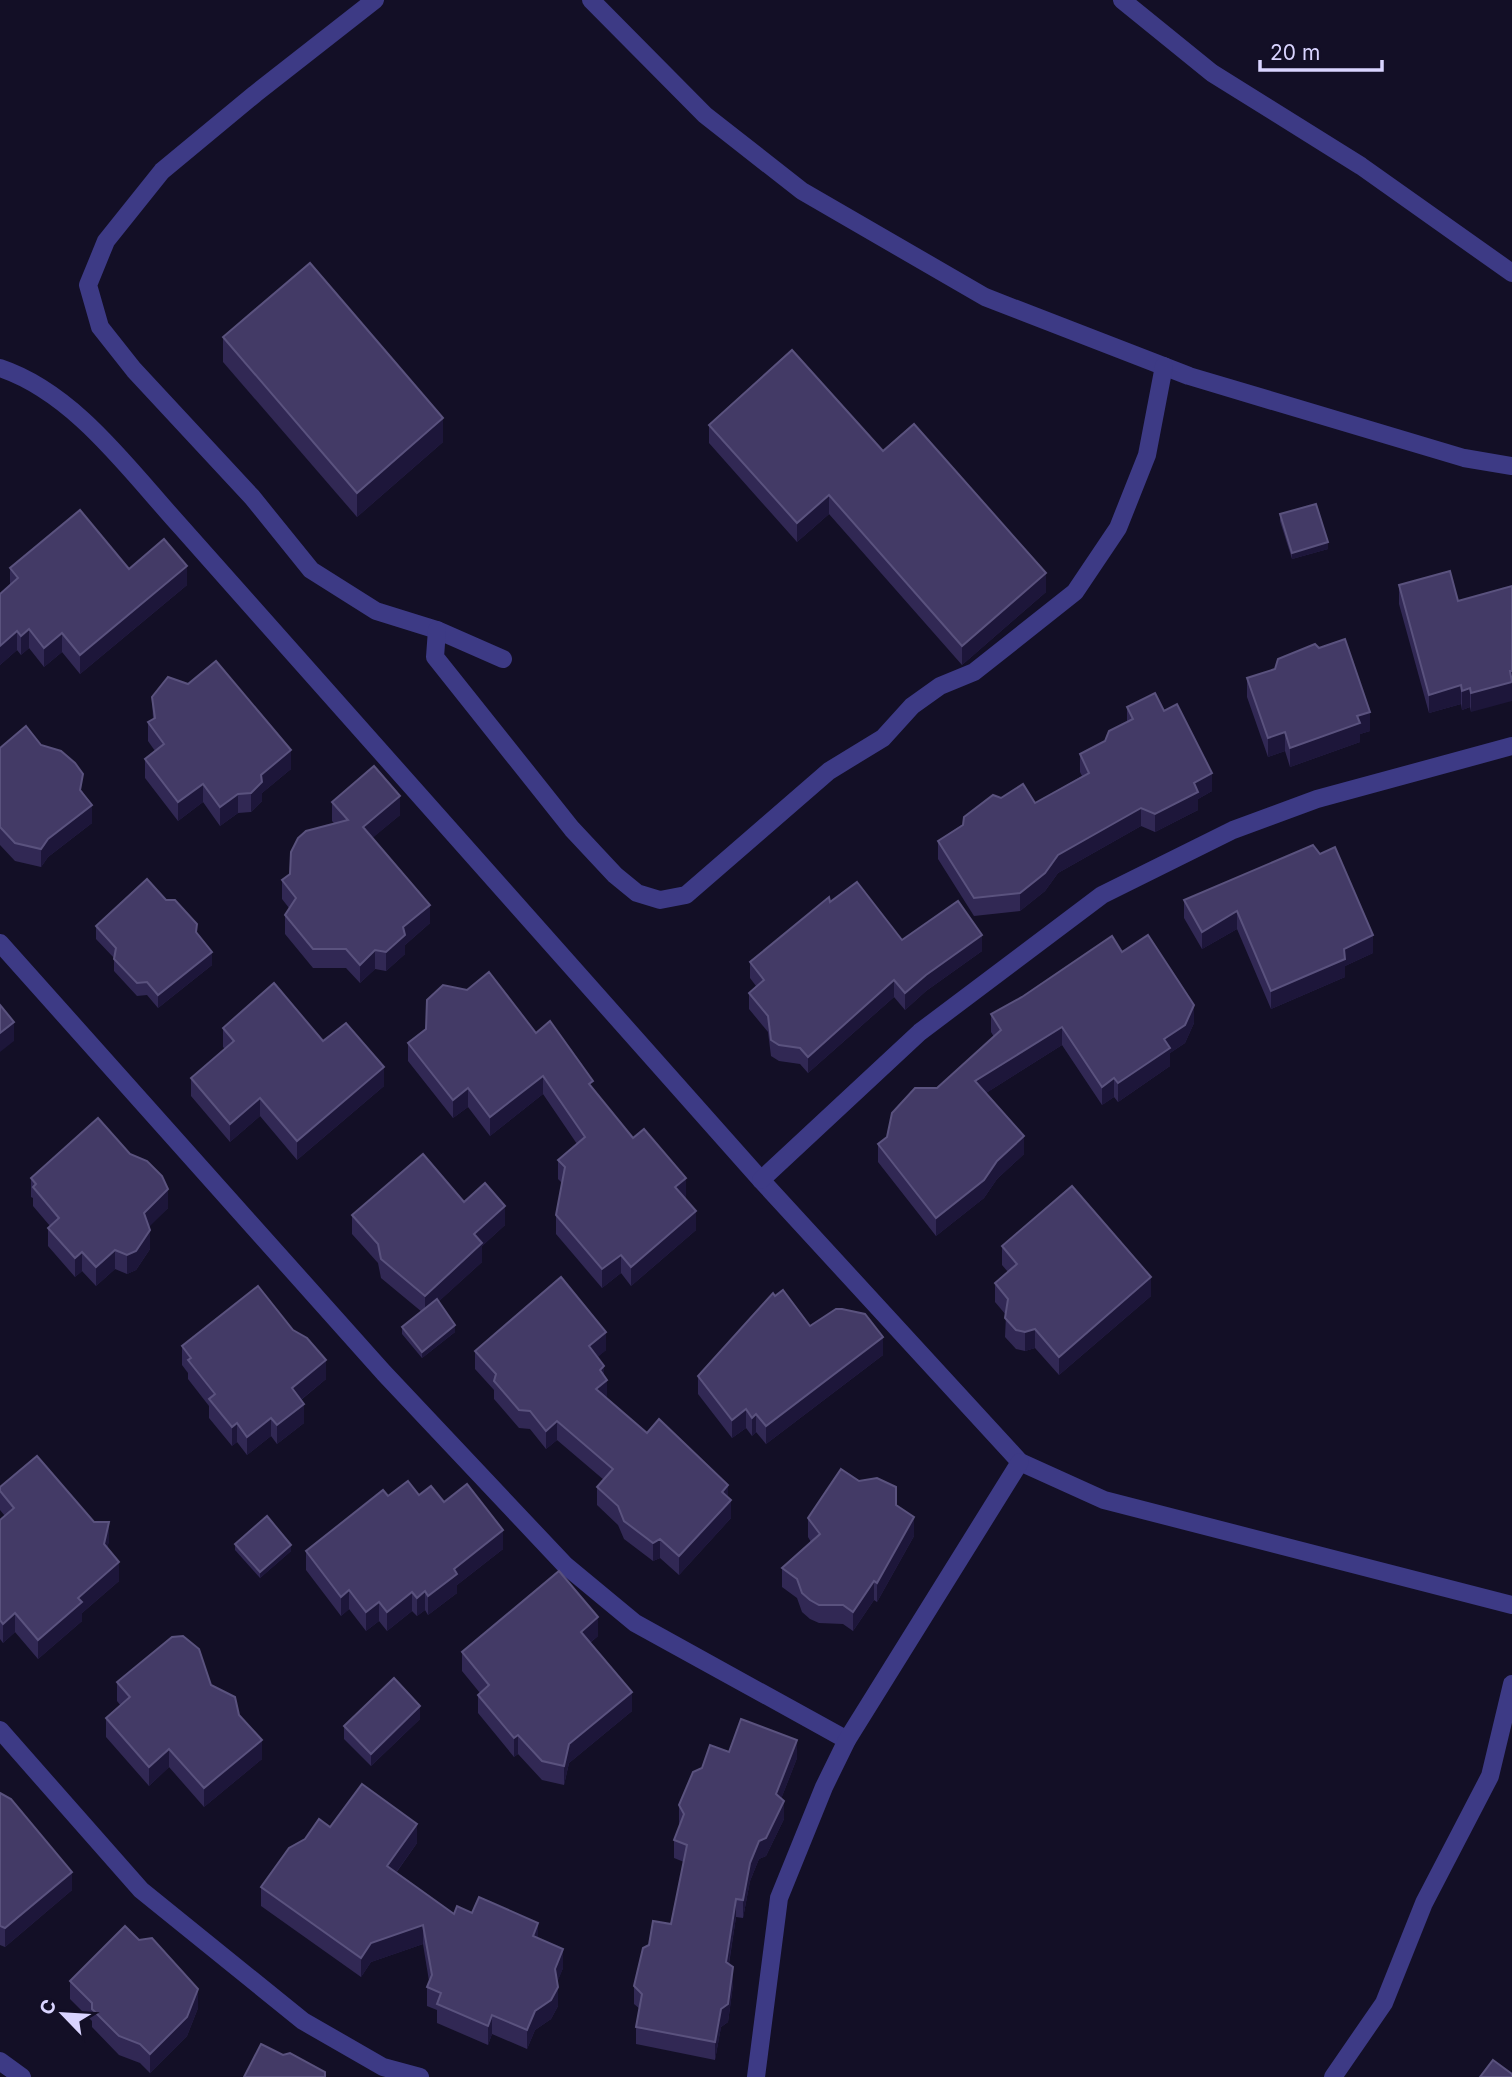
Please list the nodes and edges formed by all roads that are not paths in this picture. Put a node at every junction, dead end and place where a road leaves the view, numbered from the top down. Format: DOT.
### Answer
graph roads {
  1 [pos="376,0"];
  2 [pos="591,0"];
  3 [pos="1122,0"];
  4 [pos="1512,273"];
  5 [pos="1164,366"];
  6 [pos="0,368"];
  7 [pos="1512,466"];
  8 [pos="437,630"];
  9 [pos="503,659"];
  10 [pos="1512,746"];
  11 [pos="0,943"];
  12 [pos="761,1180"];
  13 [pos="1020,1462"];
  14 [pos="1512,1605"];
  15 [pos="1512,1684"];
  16 [pos="0,1730"];
  17 [pos="848,1740"];
  18 [pos="0,2061"];
  19 [pos="22,2077"];
  20 [pos="420,2077"];
  21 [pos="755,2077"];
  22 [pos="1333,2077"];
  1 -- 8 [label="lane"];
  2 -- 5 [label="lane"];
  3 -- 4 [label="lane"];
  5 -- 7 [label="lane"];
  5 -- 8 [label="lane"];
  6 -- 12 [label="lane"];
  8 -- 9 [label="lane"];
  10 -- 12 [label="lane"];
  11 -- 17 [label="lane"];
  12 -- 13 [label="lane"];
  13 -- 14 [label="lane"];
  13 -- 17 [label="lane"];
  15 -- 22 [label="lane"];
  16 -- 20 [label="lane"];
  17 -- 21 [label="lane"];
  18 -- 19 [label="lane"];
}
